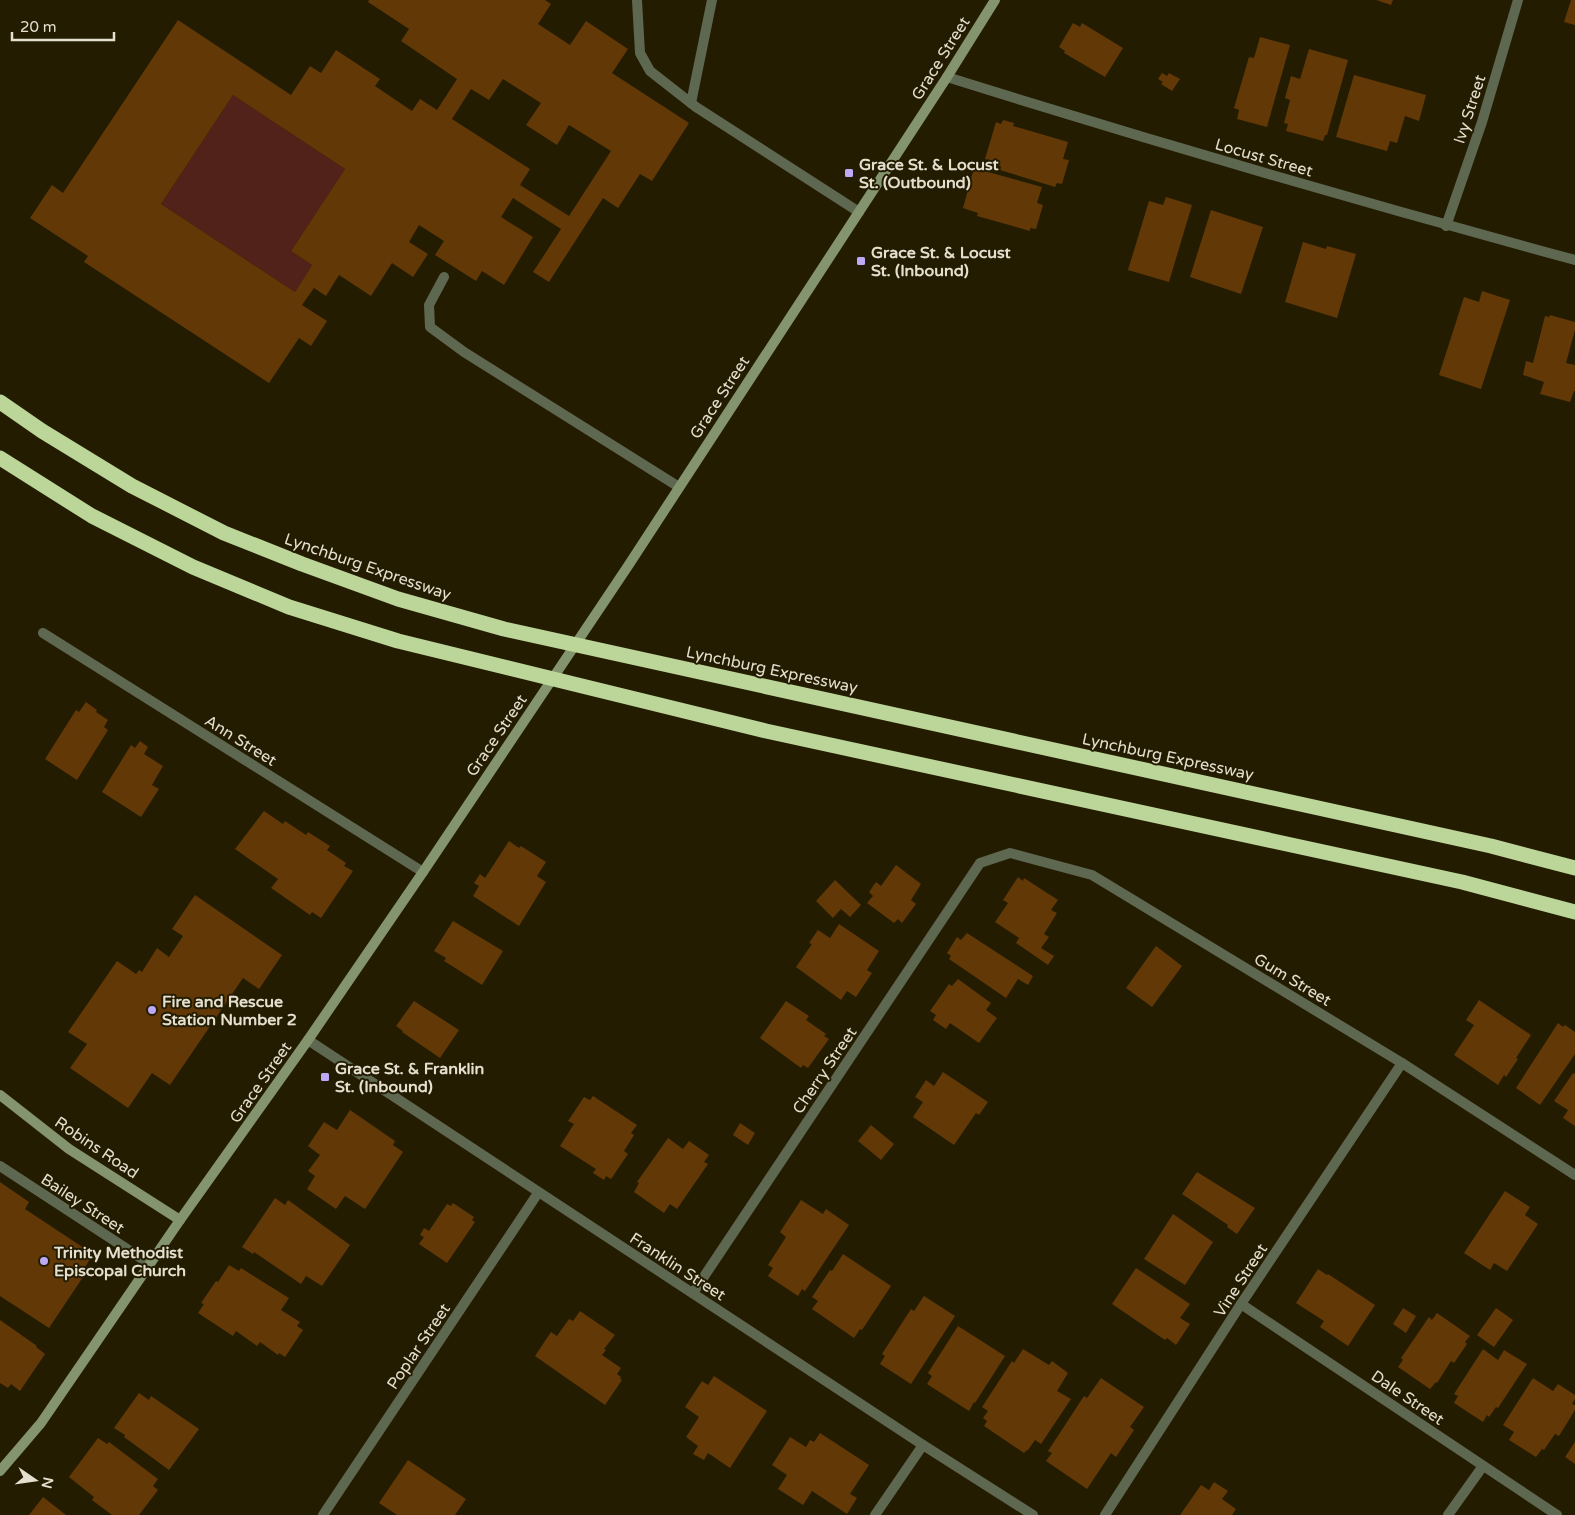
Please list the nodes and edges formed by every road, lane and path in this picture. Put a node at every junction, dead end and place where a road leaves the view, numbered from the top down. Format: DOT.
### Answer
graph roads {
  1 [pos="637,0"];
  2 [pos="712,0"];
  3 [pos="995,0"];
  4 [pos="1518,0"];
  5 [pos="947,77"];
  6 [pos="691,103"];
  7 [pos="859,212"];
  8 [pos="1446,226"];
  9 [pos="1575,260"];
  10 [pos="444,277"];
  11 [pos="0,402"];
  12 [pos="0,458"];
  13 [pos="679,487"];
  14 [pos="43,632"];
  15 [pos="980,863"];
  16 [pos="1575,868"];
  17 [pos="423,872"];
  18 [pos="1575,912"];
  19 [pos="308,1040"];
  20 [pos="1402,1063"];
  21 [pos="0,1095"];
  22 [pos="0,1166"];
  23 [pos="1575,1175"];
  24 [pos="538,1193"];
  25 [pos="180,1220"];
  26 [pos="150,1264"];
  27 [pos="693,1293"];
  28 [pos="1241,1304"];
  29 [pos="922,1445"];
  30 [pos="1483,1466"];
  31 [pos="0,1471"];
  32 [pos="323,1515"];
  33 [pos="875,1515"];
  34 [pos="1033,1515"];
  35 [pos="1105,1515"];
  36 [pos="1448,1515"];
  37 [pos="1558,1515"];
  1 -- 6 [label="street"];
  2 -- 6 [label="street"];
  3 -- 5 [label="main road, Grace Street"];
  4 -- 8 [label="street, Ivy Street"];
  5 -- 7 [label="main road, Grace Street"];
  5 -- 8 [label="street, Locust Street"];
  6 -- 7 [label="street"];
  7 -- 13 [label="main road, Grace Street"];
  8 -- 9 [label="street, Locust Street"];
  10 -- 13 [label="street"];
  11 -- 16 [label="highway, Lynchburg Expressway"];
  12 -- 18 [label="highway"];
  13 -- 17 [label="main road, Grace Street"];
  14 -- 17 [label="street, Ann Street"];
  15 -- 20 [label="street, Gum Street"];
  15 -- 27 [label="street, Cherry Street"];
  17 -- 19 [label="main road, Grace Street"];
  19 -- 24 [label="street, Franklin Street"];
  19 -- 25 [label="main road, Grace Street"];
  20 -- 23 [label="street, Gum Street"];
  20 -- 28 [label="street, Vine Street"];
  21 -- 25 [label="main road, Robins Road"];
  22 -- 26 [label="street, Bailey Street"];
  24 -- 27 [label="street, Franklin Street"];
  24 -- 32 [label="street, Poplar Street"];
  25 -- 26 [label="main road, Grace Street"];
  26 -- 31 [label="main road, Grace Street"];
  27 -- 29 [label="street, Franklin Street"];
  28 -- 30 [label="street, Dale Street"];
  28 -- 35 [label="street, Vine Street"];
  29 -- 33 [label="street"];
  29 -- 34 [label="street, Franklin Street"];
  30 -- 36 [label="street"];
  30 -- 37 [label="street, Dale Street"];
}
